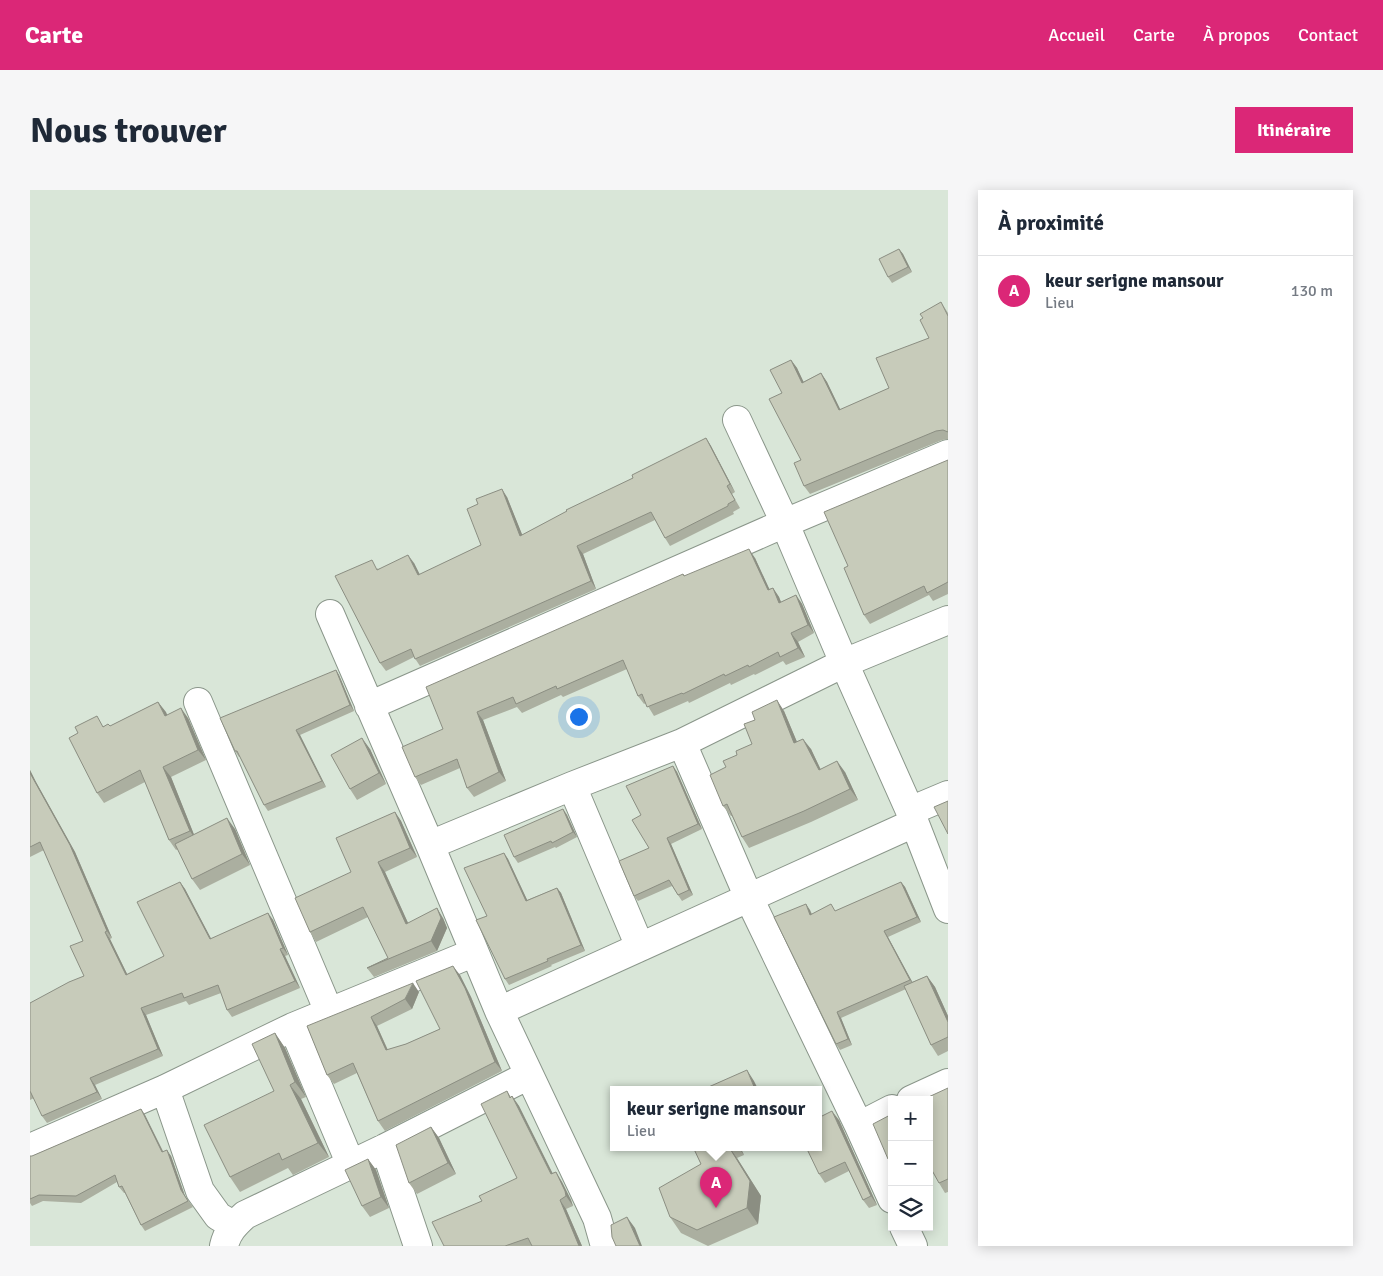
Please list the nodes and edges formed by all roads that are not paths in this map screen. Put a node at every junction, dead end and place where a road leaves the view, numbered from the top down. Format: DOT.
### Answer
graph roads {
  1 [pos="737,420"];
  2 [pos="948,454"];
  3 [pos="785,523"];
  4 [pos="330,614"];
  5 [pos="948,620"];
  6 [pos="844,663"];
  7 [pos="198,702"];
  8 [pos="369,706"];
  9 [pos="682,744"];
  10 [pos="572,786"];
  11 [pos="948,795"];
  12 [pos="912,817"];
  13 [pos="430,845"];
  14 [pos="749,898"];
  15 [pos="948,909"];
  16 [pos="640,946"];
  17 [pos="473,953"];
  18 [pos="329,1012"];
  19 [pos="499,1012"];
  20 [pos="292,1027"];
  21 [pos="529,1075"];
  22 [pos="948,1083"];
  23 [pos="165,1088"];
  24 [pos="919,1096"];
  25 [pos="888,1111"];
  26 [pos="859,1126"];
  27 [pos="30,1148"];
  28 [pos="384,1148"];
  29 [pos="351,1164"];
  30 [pos="888,1190"];
  31 [pos="906,1231"];
  32 [pos="229,1236"];
  33 [pos="418,1246"];
  34 [pos="605,1246"];
  35 [pos="913,1246"];
  1 -- 3 [label="street"];
  2 -- 3 [label="street"];
  3 -- 6 [label="street"];
  3 -- 8 [label="street"];
  4 -- 8 [label="street"];
  5 -- 6 [label="street"];
  6 -- 9 [label="street"];
  6 -- 12 [label="street"];
  7 -- 18 [label="street"];
  8 -- 13 [label="street"];
  9 -- 10 [label="street"];
  9 -- 14 [label="street"];
  10 -- 13 [label="street"];
  10 -- 16 [label="street"];
  11 -- 12 [label="street"];
  12 -- 14 [label="street"];
  12 -- 15 [label="street"];
  13 -- 17 [label="street"];
  14 -- 16 [label="street"];
  14 -- 26 [label="street"];
  16 -- 19 [label="street"];
  17 -- 18 [label="street"];
  17 -- 19 [label="street"];
  18 -- 20 [label="street"];
  19 -- 21 [label="street"];
  20 -- 23 [label="street"];
  20 -- 29 [label="street"];
  21 -- 28 [label="street"];
  21 -- 34 [label="street"];
  22 -- 24 [label="street"];
  23 -- 27 [label="street"];
  23 -- 32 [label="street"];
  25 -- 26 [label="street"];
  26 -- 30 [label="street"];
  28 -- 29 [label="street"];
  28 -- 33 [label="street"];
  29 -- 32 [label="street"];
  31 -- 35 [label="street"];
}
